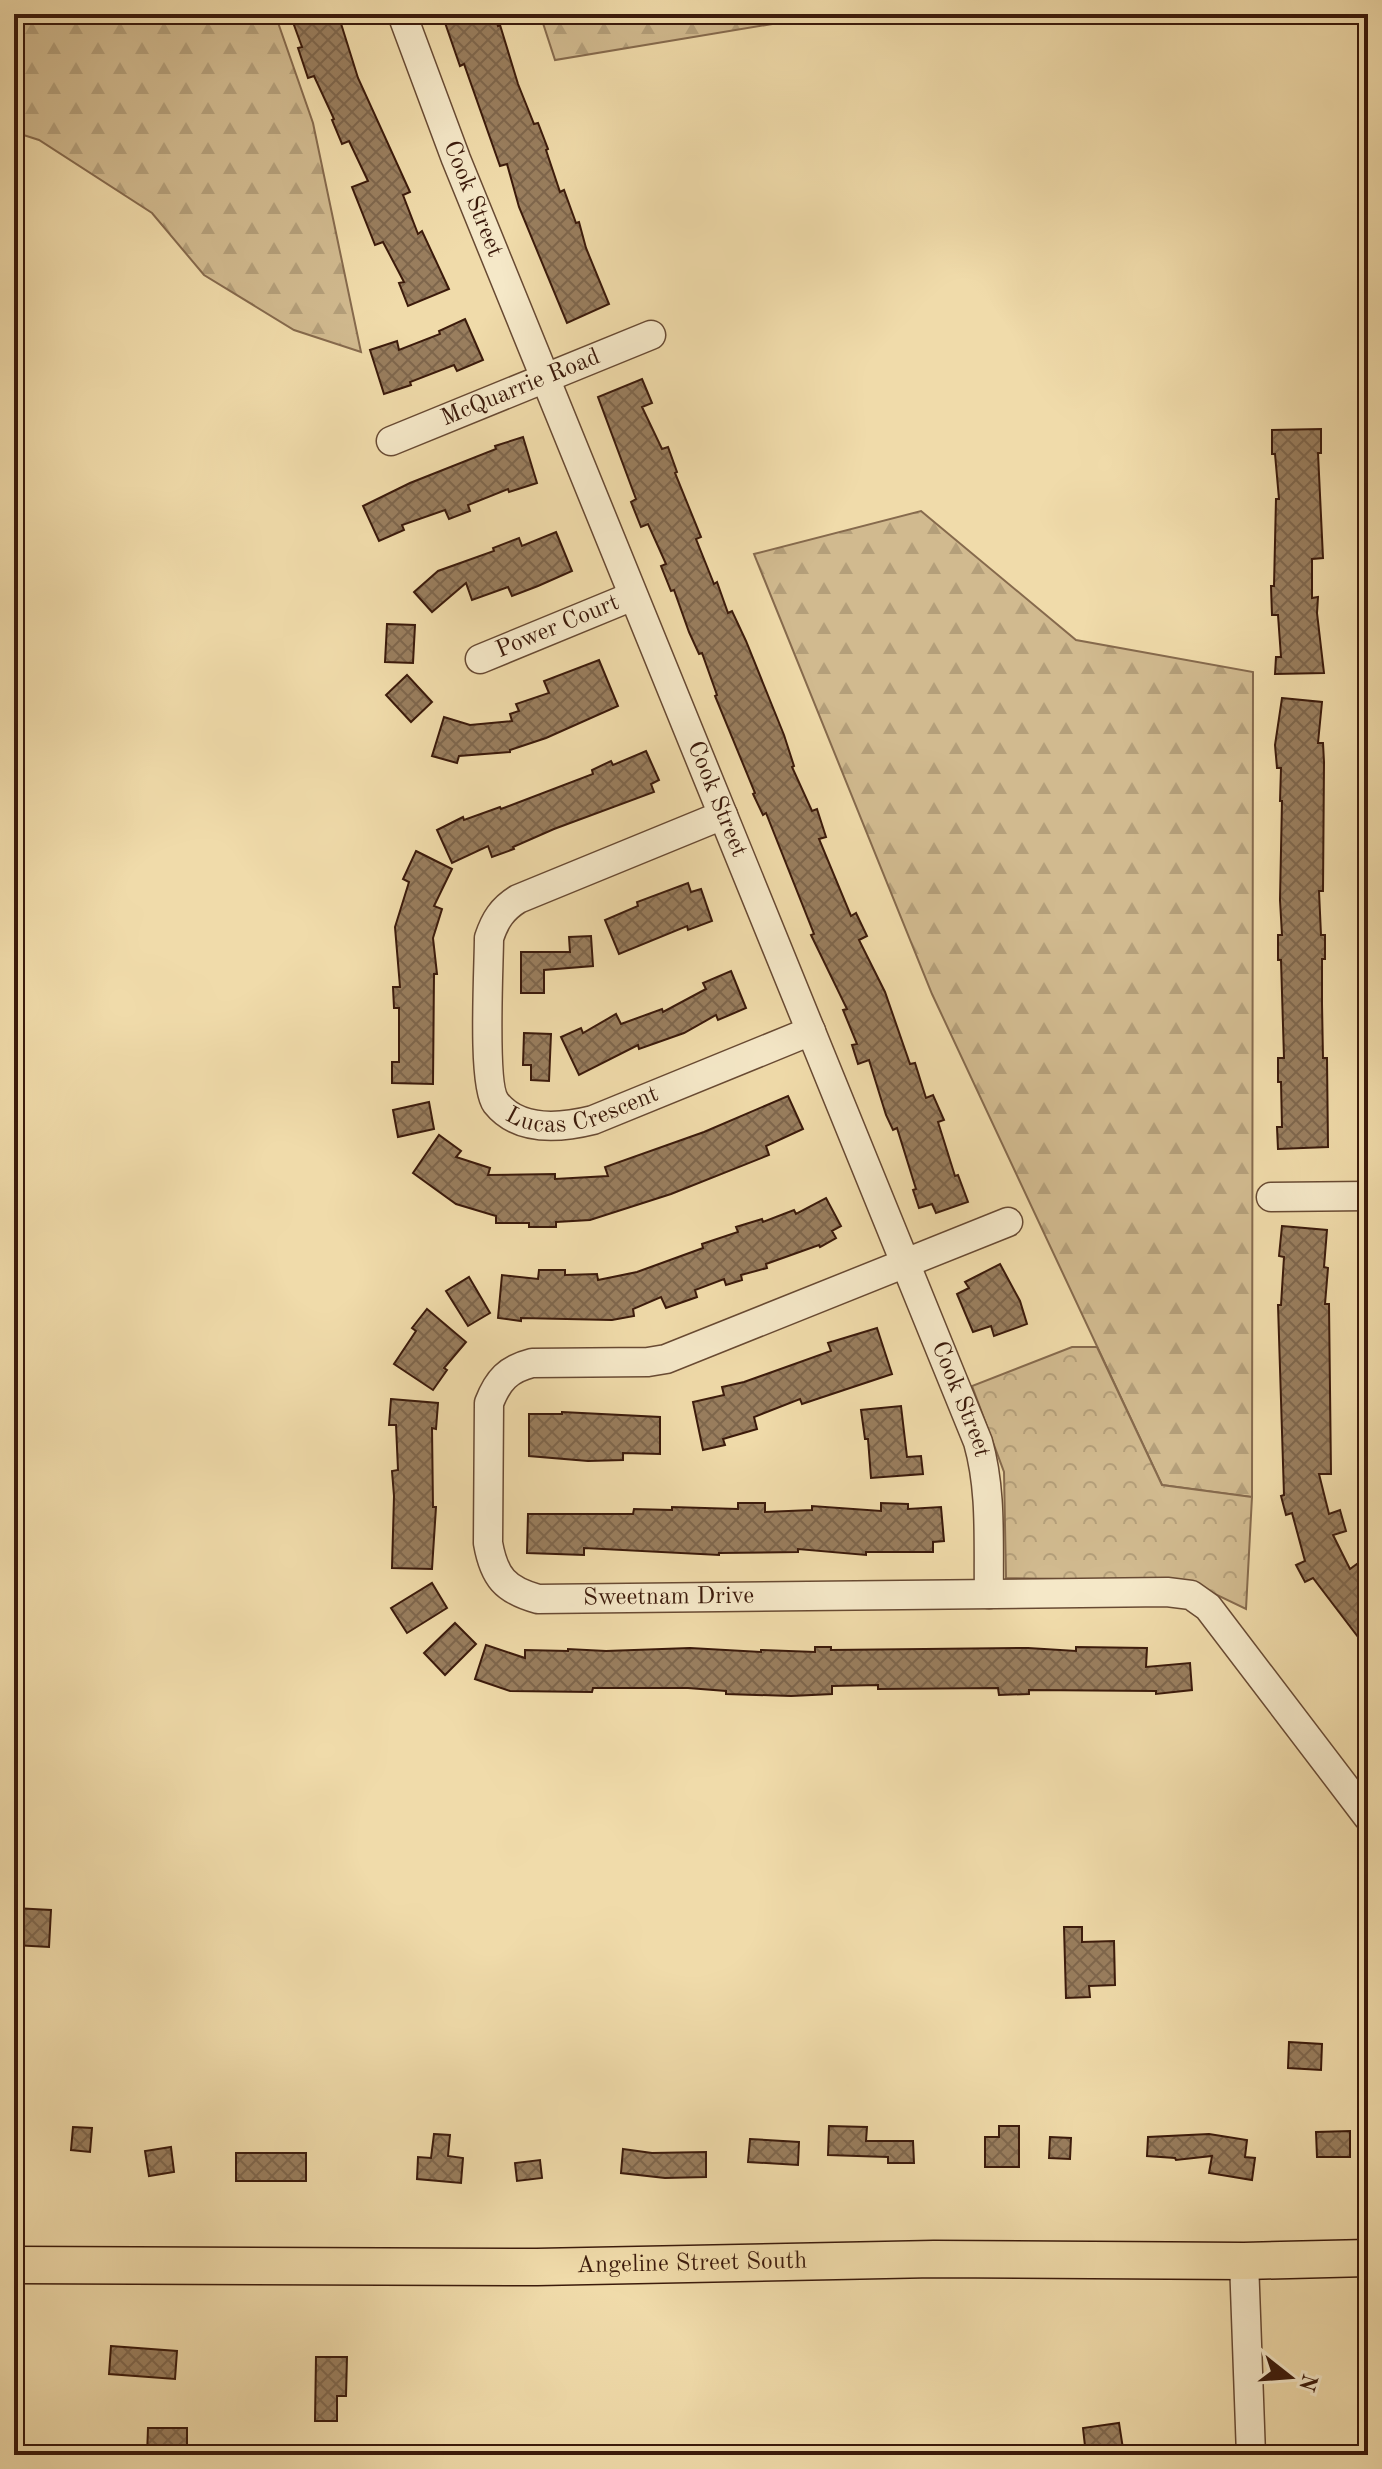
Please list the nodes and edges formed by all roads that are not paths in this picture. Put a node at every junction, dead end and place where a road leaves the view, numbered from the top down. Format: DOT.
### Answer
graph roads {
  1 [pos="402,14"];
  2 [pos="651,335"];
  3 [pos="545,378"];
  4 [pos="391,441"];
  5 [pos="633,596"];
  6 [pos="480,659"];
  7 [pos="723,815"];
  8 [pos="811,1031"];
  9 [pos="1368,1196"];
  10 [pos="1271,1197"];
  11 [pos="1008,1222"];
  12 [pos="905,1262"];
  13 [pos="989,1594"];
  14 [pos="1368,1817"];
  15 [pos="1368,2258"];
  16 [pos="1244,2261"];
  17 [pos="14,2265"];
  18 [pos="1251,2455"];
  1 -- 3 [label="street, Cook Street"];
  2 -- 3 [label="street, McQuarrie Road"];
  3 -- 4 [label="street, McQuarrie Road"];
  3 -- 5 [label="street, Cook Street"];
  5 -- 6 [label="street, Power Court"];
  5 -- 7 [label="street, Cook Street"];
  7 -- 8 [label="street, Cook Street"];
  7 -- 8 [label="street, Lucas Crescent"];
  8 -- 12 [label="street, Cook Street"];
  9 -- 10 [label="street"];
  11 -- 12 [label="street, Sweetnam Drive"];
  12 -- 13 [label="street, Cook Street"];
  12 -- 13 [label="street, Sweetnam Drive"];
  13 -- 14 [label="street, Sweetnam Drive"];
  15 -- 16 [label="main road, Angeline Street South"];
  16 -- 17 [label="main road, Angeline Street South"];
  16 -- 18 [label="street"];
}
